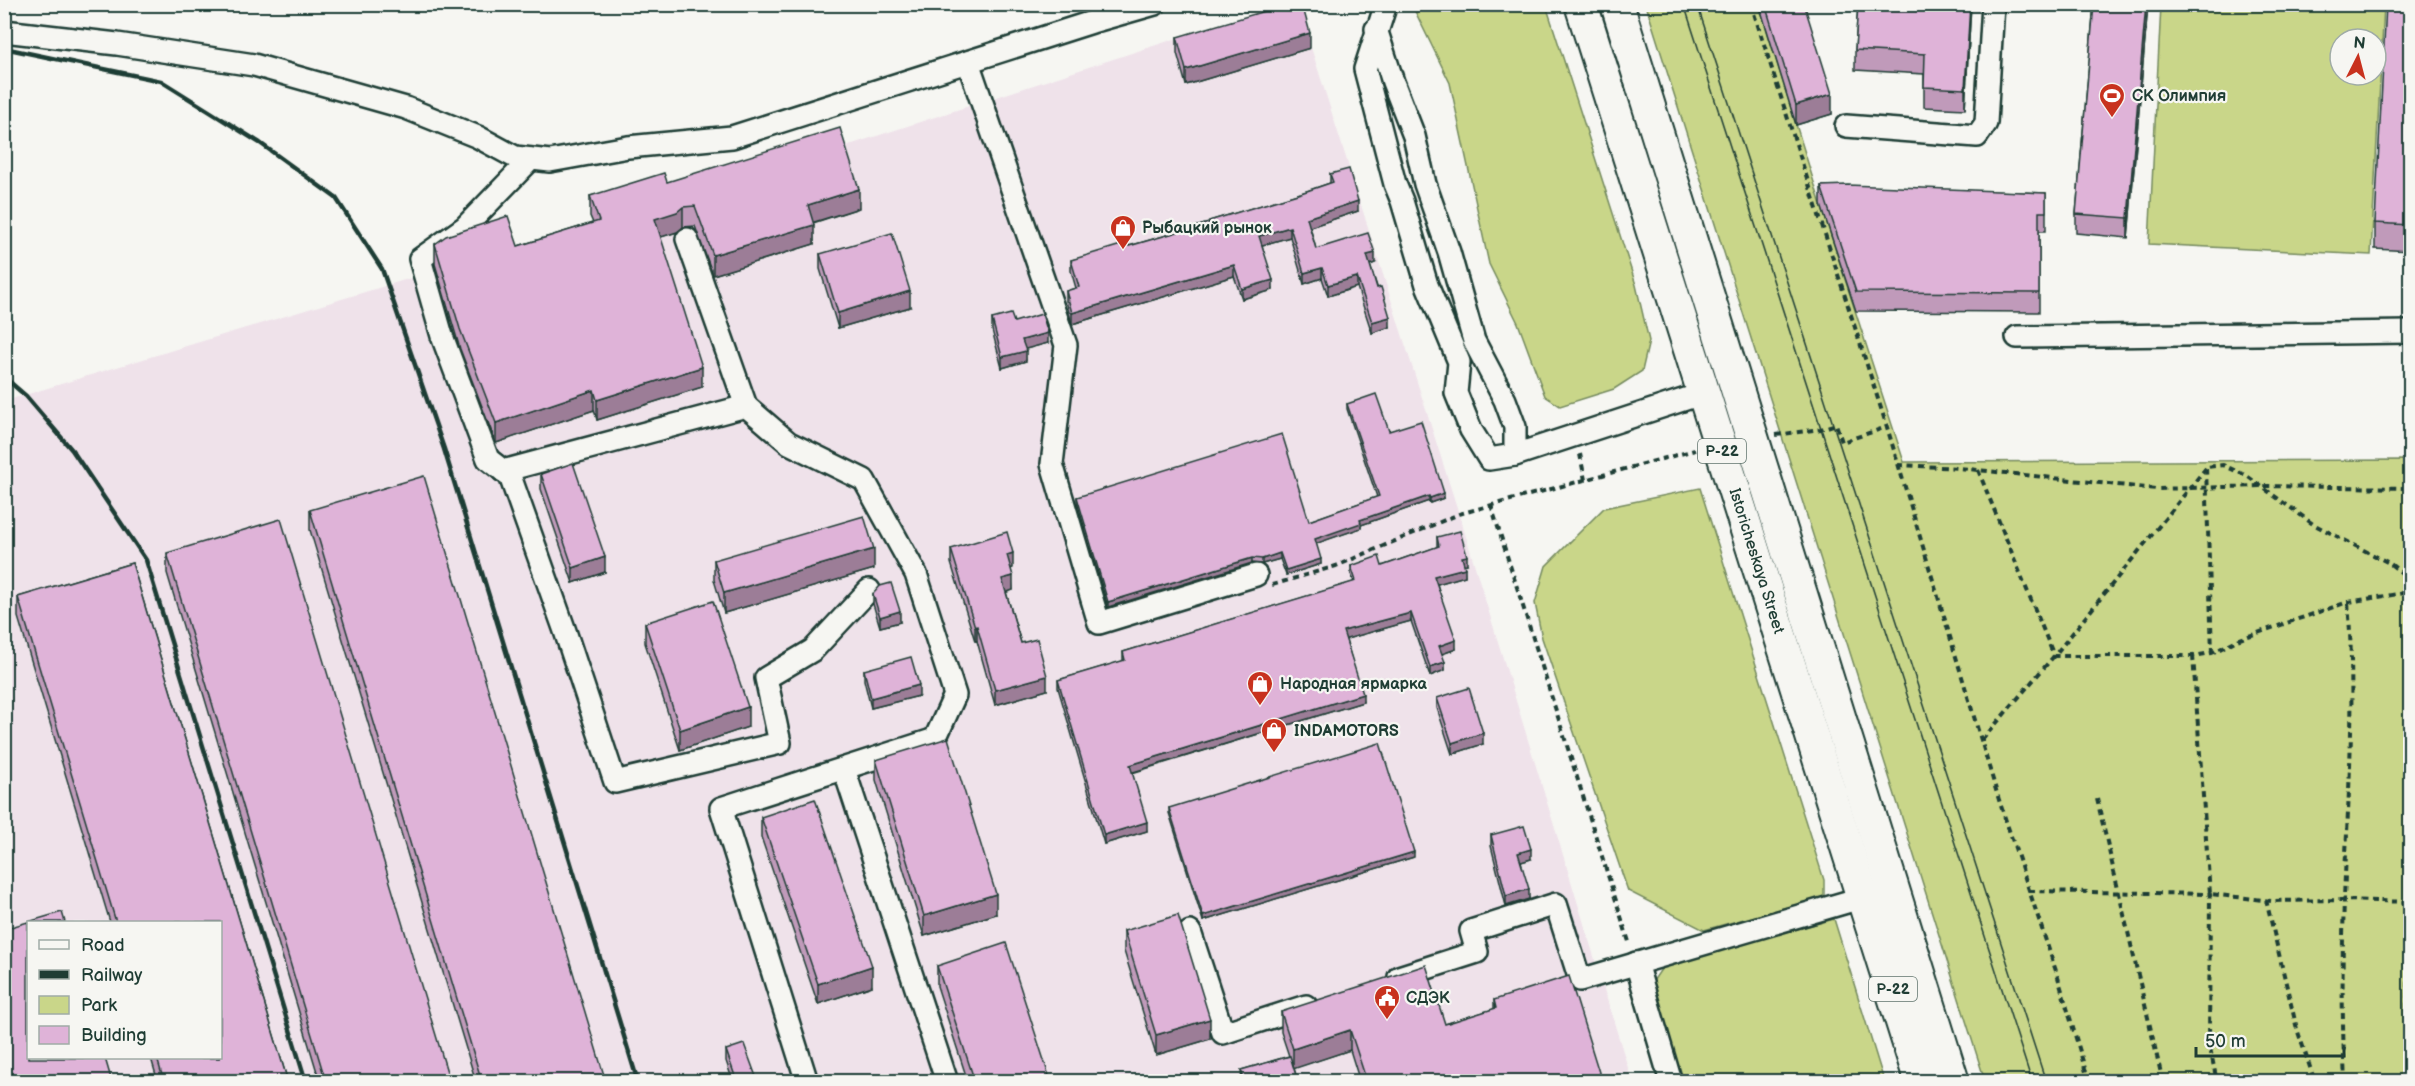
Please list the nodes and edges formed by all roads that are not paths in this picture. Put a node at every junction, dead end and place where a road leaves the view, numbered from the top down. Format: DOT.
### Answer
graph roads {
  1 [pos="1155,4"];
  2 [pos="1386,4"];
  3 [pos="1581,4"];
  4 [pos="1617,4"];
  5 [pos="1993,4"];
  6 [pos="1376,29"];
  7 [pos="4,32"];
  8 [pos="968,62"];
  9 [pos="1846,126"];
  10 [pos="531,159"];
  11 [pos="1425,184"];
  12 [pos="1402,201"];
  13 [pos="687,239"];
  14 [pos="2410,332"];
  15 [pos="2017,337"];
  16 [pos="1704,393"];
  17 [pos="746,406"];
  18 [pos="1515,455"];
  19 [pos="503,471"];
  20 [pos="1263,581"];
  21 [pos="869,590"];
  22 [pos="843,769"];
  23 [pos="1864,897"];
  24 [pos="1190,932"];
  25 [pos="1636,963"];
  26 [pos="1378,984"];
  27 [pos="1322,1001"];
  28 [pos="807,1082"];
  29 [pos="947,1082"];
  30 [pos="1671,1082"];
  31 [pos="1921,1082"];
  32 [pos="1953,1082"];
  1 -- 8 [label="lane"];
  2 -- 6 [label="lane"];
  3 -- 16 [label="highway, Istoricheskaya Street / Р-22"];
  4 -- 32 [label="highway, Istoricheskaya Street / Р-22"];
  5 -- 9 [label="lane"];
  6 -- 11 [label="lane"];
  6 -- 12 [label="lane"];
  7 -- 10 [label="lane"];
  8 -- 10 [label="lane"];
  8 -- 20 [label="lane"];
  10 -- 19 [label="lane"];
  11 -- 12 [label="lane"];
  11 -- 18 [label="lane"];
  12 -- 18 [label="lane"];
  13 -- 17 [label="lane"];
  14 -- 15 [label="lane"];
  16 -- 18 [label="lane"];
  16 -- 23 [label="highway, Istoricheskaya Street / Р-22"];
  17 -- 19 [label="lane"];
  17 -- 22 [label="lane"];
  19 -- 21 [label="lane"];
  22 -- 28 [label="lane"];
  22 -- 29 [label="lane"];
  23 -- 25 [label="lane"];
  23 -- 31 [label="highway, Istoricheskaya Street / Р-22"];
  24 -- 27 [label="lane"];
  25 -- 26 [label="lane"];
  25 -- 30 [label="lane"];
}
